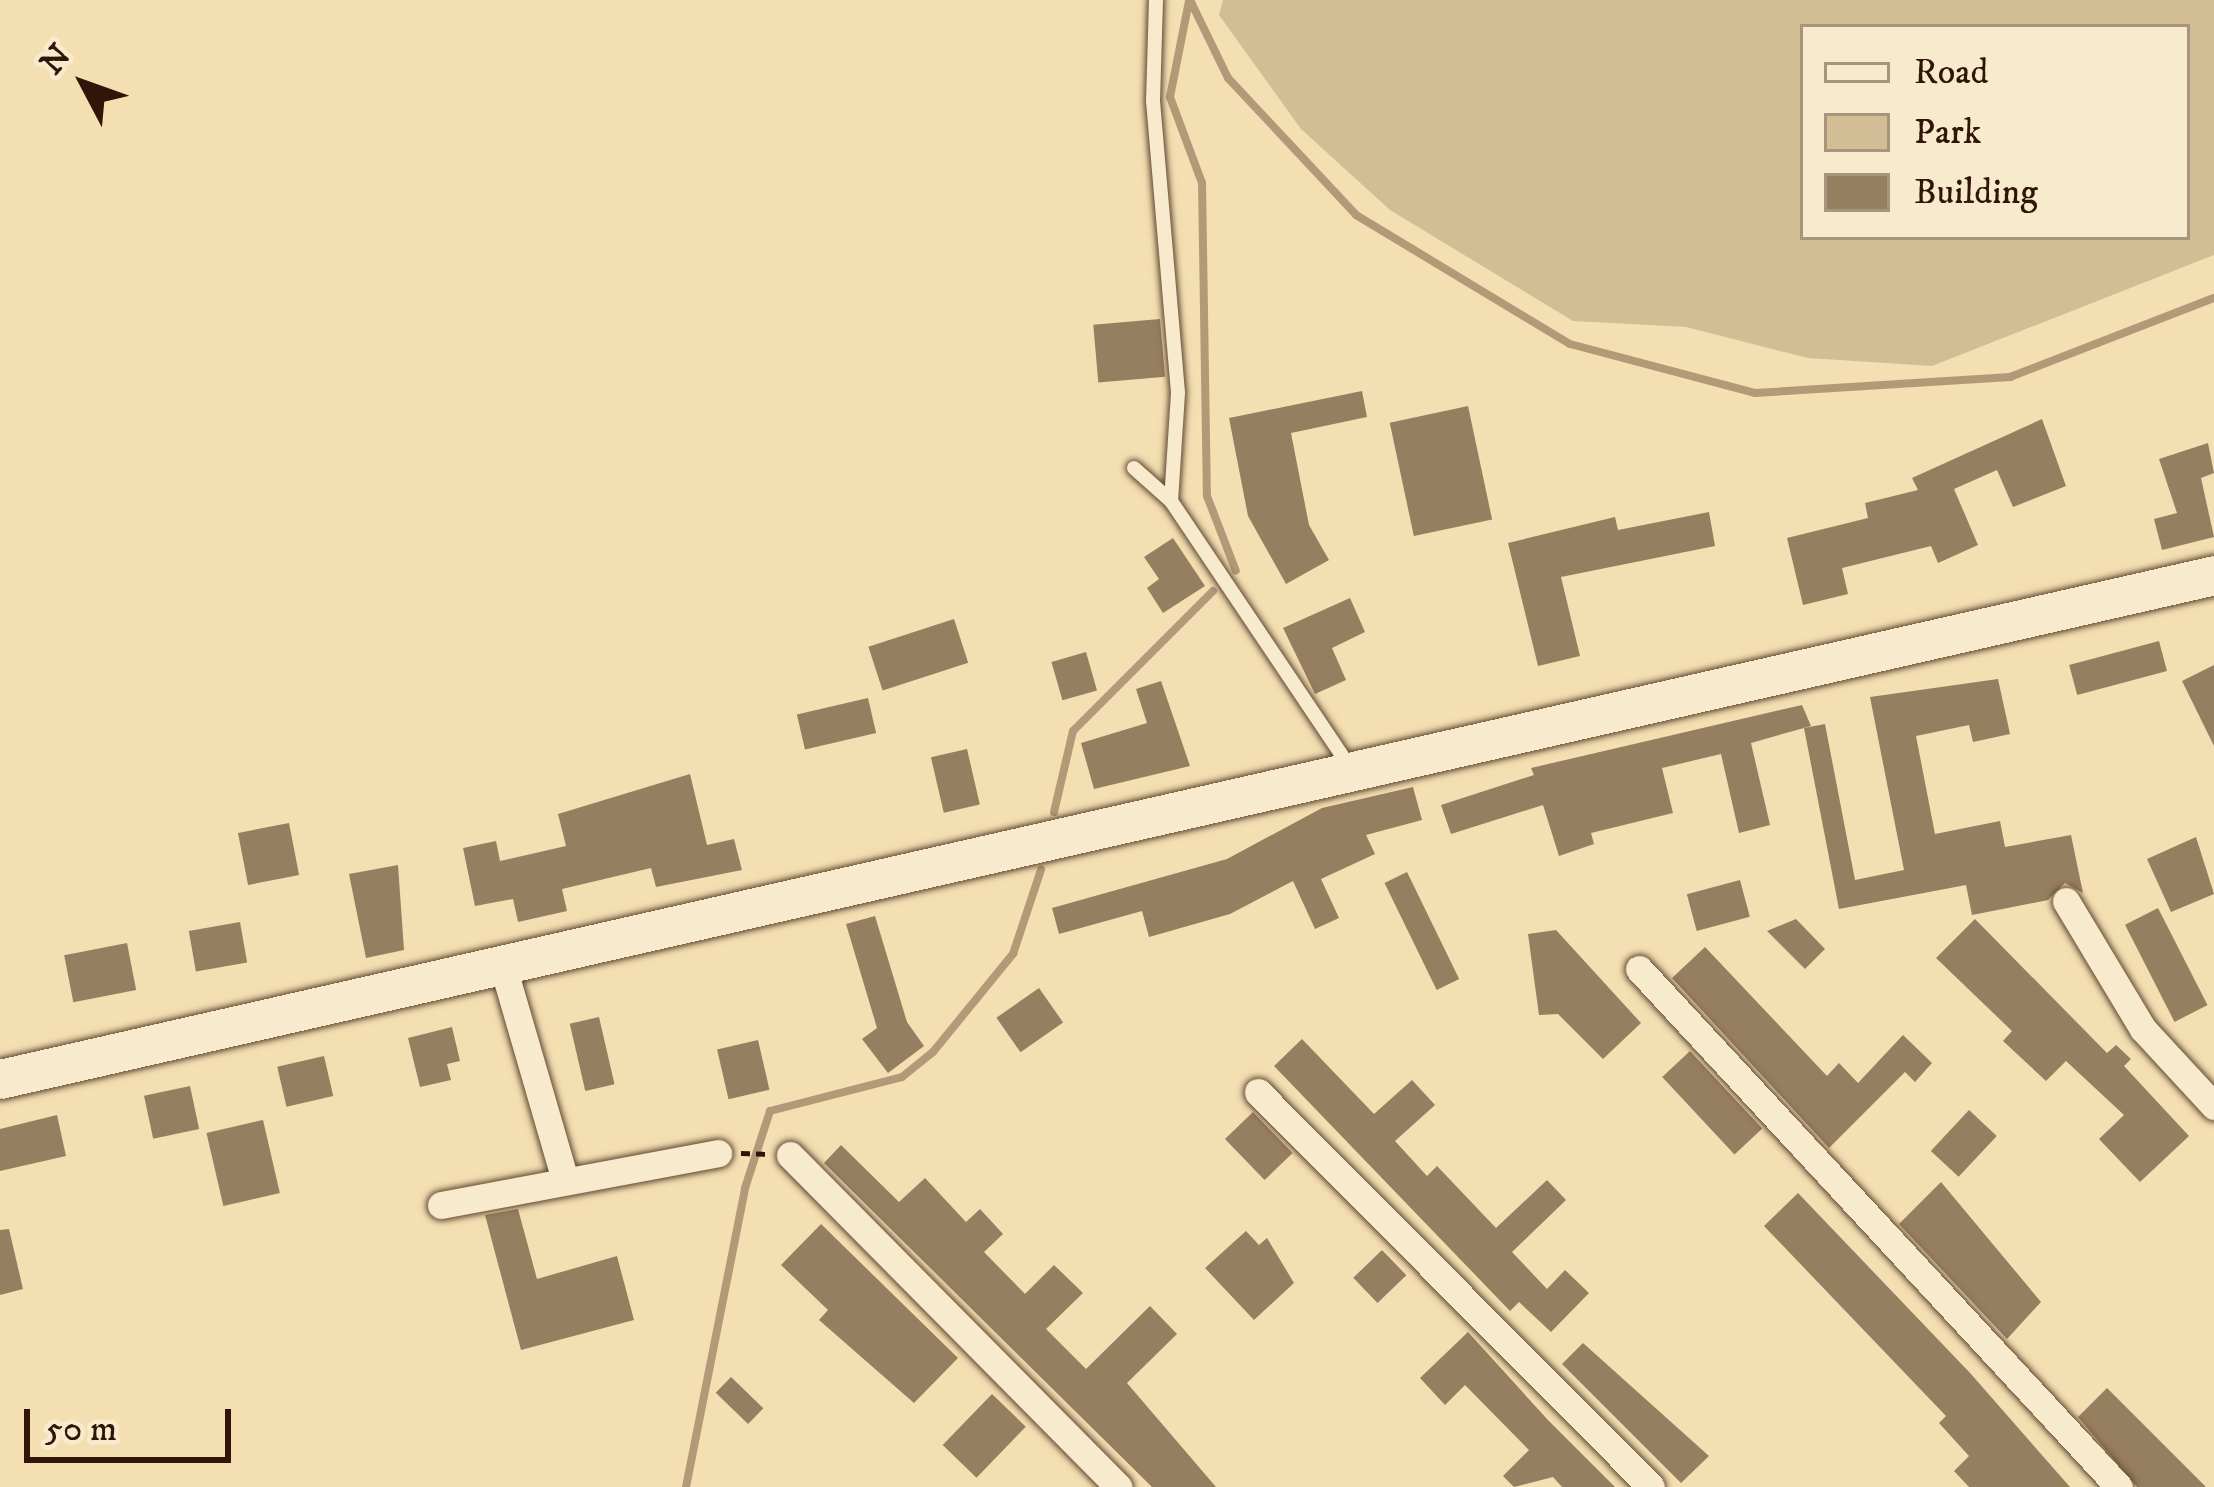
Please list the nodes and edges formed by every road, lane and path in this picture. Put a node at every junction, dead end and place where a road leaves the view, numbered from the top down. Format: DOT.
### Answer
graph roads {
  1 [pos="1156,0"];
  2 [pos="1134,468"];
  3 [pos="1171,501"];
  4 [pos="2214,575"];
  5 [pos="1356,772"];
  6 [pos="2066,901"];
  7 [pos="502,963"];
  8 [pos="1639,969"];
  9 [pos="0,1079"];
  10 [pos="1258,1092"];
  11 [pos="2214,1106"];
  12 [pos="718,1153"];
  13 [pos="790,1155"];
  14 [pos="564,1176"];
  15 [pos="441,1205"];
  16 [pos="1119,1487"];
  17 [pos="1651,1487"];
  18 [pos="2119,1487"];
  1 -- 3 [label="lane"];
  2 -- 3 [label="lane"];
  3 -- 5 [label="lane"];
  4 -- 5 [label="main road"];
  5 -- 7 [label="main road"];
  6 -- 11 [label="street"];
  7 -- 9 [label="main road"];
  7 -- 14 [label="street"];
  8 -- 18 [label="street"];
  10 -- 17 [label="street"];
  12 -- 13 [label="path"];
  12 -- 14 [label="street"];
  13 -- 16 [label="street"];
  14 -- 15 [label="street"];
}
